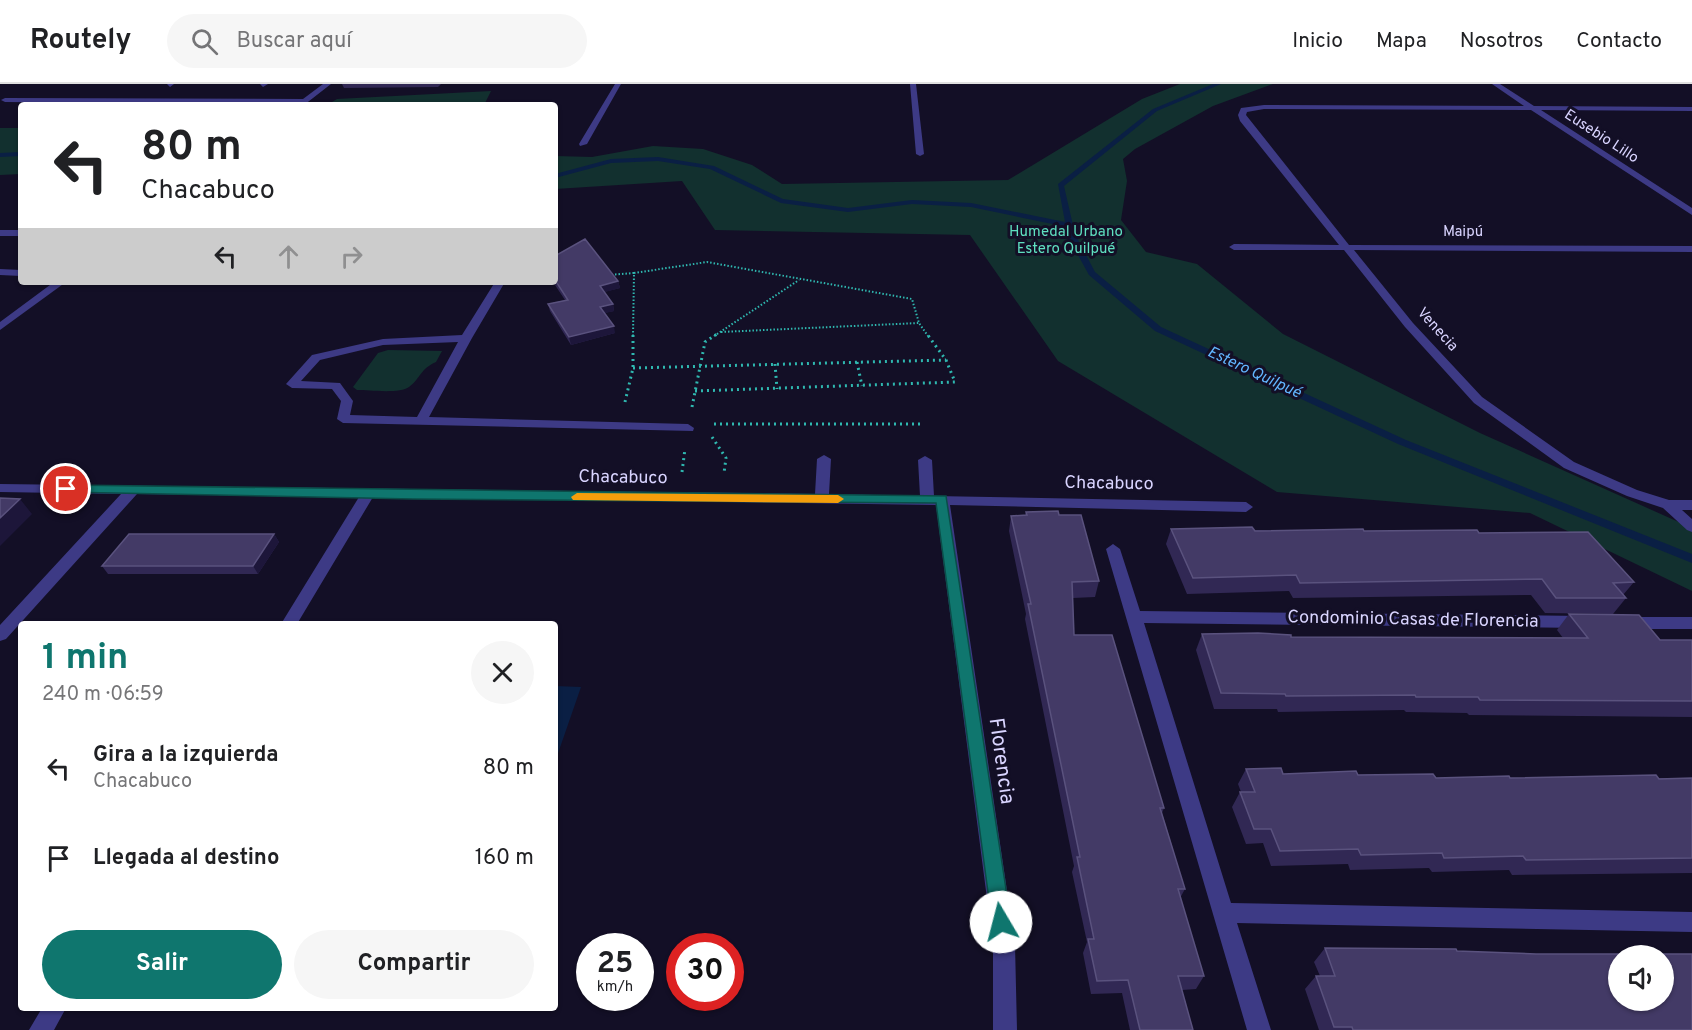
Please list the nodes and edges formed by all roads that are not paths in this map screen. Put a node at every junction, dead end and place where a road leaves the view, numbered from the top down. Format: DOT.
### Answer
graph roads {
  1 [pos="328,84"];
  2 [pos="618,84"];
  3 [pos="913,84"];
  4 [pos="1495,84"];
  5 [pos="5,100"];
  6 [pos="203,102"];
  7 [pos="303,102"];
  8 [pos="1533,109"];
  9 [pos="1692,109"];
  10 [pos="583,144"];
  11 [pos="920,154"];
  12 [pos="1692,212"];
  13 [pos="0,233"];
  14 [pos="18,233"];
  15 [pos="1347,246"];
  16 [pos="1234,247"];
  17 [pos="1692,249"];
  18 [pos="0,273"];
  19 [pos="18,273"];
  20 [pos="57,285"];
  21 [pos="499,285"];
  22 [pos="0,327"];
  23 [pos="466,338"];
  24 [pos="420,421"];
  25 [pos="688,428"];
  26 [pos="824,459"];
  27 [pos="925,460"];
  28 [pos="0,488"];
  29 [pos="133,490"];
  30 [pos="368,494"];
  31 [pos="822,499"];
  32 [pos="934,499"];
  33 [pos="1668,505"];
  34 [pos="1692,506"];
  35 [pos="1246,507"];
  36 [pos="1692,526"];
  37 [pos="1113,549"];
  38 [pos="1133,617"];
  39 [pos="291,621"];
  40 [pos="1692,623"];
  41 [pos="0,635"];
  42 [pos="1224,913"];
  43 [pos="1692,922"];
  44 [pos="52,1011"];
  45 [pos="41,1030"];
  46 [pos="1005,1030"];
  47 [pos="1259,1030"];
  1 -- 7 [label="street"];
  2 -- 10 [label="street"];
  3 -- 11 [label="street"];
  4 -- 8 [label="street, Eusebio Lillo"];
  5 -- 6 [label="street"];
  8 -- 9 [label="street"];
  8 -- 12 [label="street, Eusebio Lillo"];
  8 -- 15 [label="street, Venecia"];
  13 -- 14 [label="street"];
  15 -- 16 [label="street, Maipú"];
  15 -- 17 [label="street, Maipú"];
  15 -- 33 [label="street, Venecia"];
  18 -- 19 [label="street"];
  20 -- 22 [label="street"];
  21 -- 23 [label="street"];
  23 -- 24 [label="street"];
  23 -- 24 [label="street"];
  24 -- 25 [label="street"];
  26 -- 31 [label="street"];
  27 -- 32 [label="street, Florencia"];
  28 -- 29 [label="street, Chacabuco"];
  29 -- 30 [label="street, Chacabuco"];
  29 -- 41 [label="street"];
  30 -- 31 [label="street, Chacabuco"];
  30 -- 39 [label="street"];
  31 -- 32 [label="street, Chacabuco"];
  32 -- 35 [label="street, Chacabuco"];
  32 -- 46 [label="street, Florencia"];
  33 -- 34 [label="street"];
  33 -- 36 [label="street"];
  37 -- 38 [label="street"];
  38 -- 40 [label="street, Condominio Casas de Florencia"];
  38 -- 42 [label="street"];
  42 -- 43 [label="street"];
  42 -- 47 [label="street"];
  44 -- 45 [label="street"];
}
